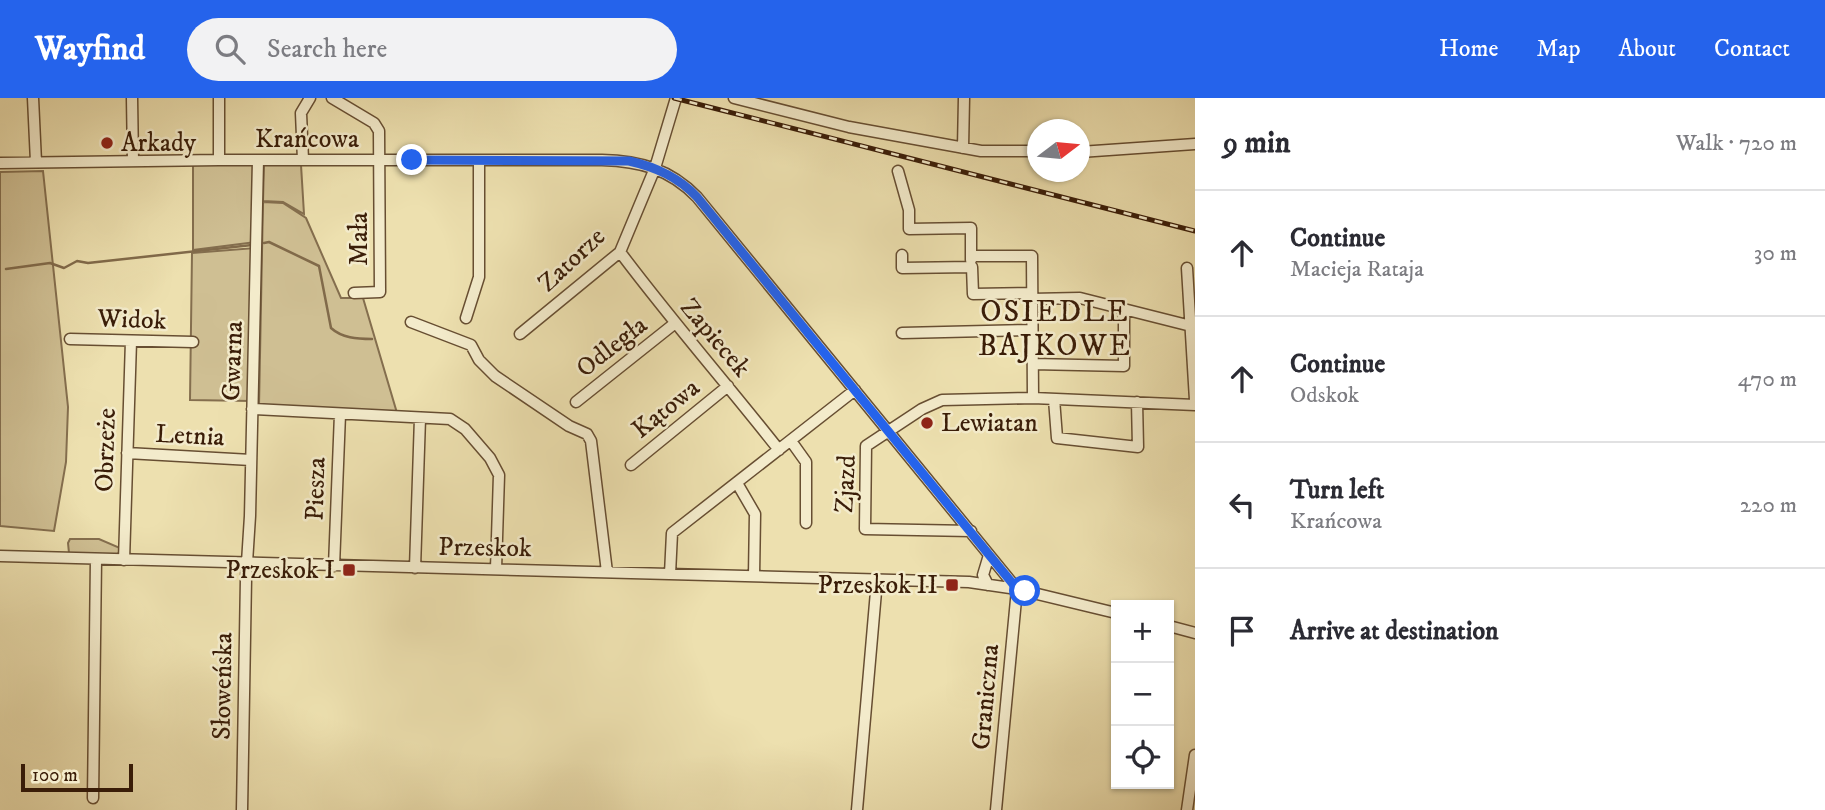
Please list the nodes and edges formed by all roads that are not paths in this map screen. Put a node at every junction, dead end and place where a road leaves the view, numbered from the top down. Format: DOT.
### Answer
graph roads {
  1 [pos="33,98"];
  2 [pos="132,98"];
  3 [pos="219,98"];
  4 [pos="310,98"];
  5 [pos="332,98"];
  6 [pos="676,98"];
  7 [pos="733,98"];
  8 [pos="964,98"];
  9 [pos="1195,144"];
  10 [pos="963,148"];
  11 [pos="1090,151"];
  12 [pos="1027,152"];
  13 [pos="219,160"];
  14 [pos="258,160"];
  15 [pos="303,160"];
  16 [pos="379,160"];
  17 [pos="479,160"];
  18 [pos="133,161"];
  19 [pos="36,162"];
  20 [pos="0,163"];
  21 [pos="655,168"];
  22 [pos="898,171"];
  23 [pos="620,252"];
  24 [pos="902,255"];
  25 [pos="971,256"];
  26 [pos="972,267"];
  27 [pos="1187,268"];
  28 [pos="354,293"];
  29 [pos="1031,296"];
  30 [pos="1125,310"];
  31 [pos="466,318"];
  32 [pos="411,322"];
  33 [pos="674,324"];
  34 [pos="1191,326"];
  35 [pos="1031,330"];
  36 [pos="902,333"];
  37 [pos="520,334"];
  38 [pos="70,339"];
  39 [pos="131,341"];
  40 [pos="193,342"];
  41 [pos="1033,363"];
  42 [pos="728,386"];
  43 [pos="855,390"];
  44 [pos="1033,398"];
  45 [pos="1054,398"];
  46 [pos="576,402"];
  47 [pos="1137,402"];
  48 [pos="1195,402"];
  49 [pos="253,410"];
  50 [pos="340,414"];
  51 [pos="420,418"];
  52 [pos="889,432"];
  53 [pos="791,441"];
  54 [pos="779,450"];
  55 [pos="127,453"];
  56 [pos="251,460"];
  57 [pos="631,465"];
  58 [pos="737,483"];
  59 [pos="806,523"];
  60 [pos="971,531"];
  61 [pos="989,555"];
  62 [pos="0,556"];
  63 [pos="96,559"];
  64 [pos="124,560"];
  65 [pos="247,563"];
  66 [pos="334,566"];
  67 [pos="415,568"];
  68 [pos="496,569"];
  69 [pos="984,569"];
  70 [pos="1002,569"];
  71 [pos="607,572"];
  72 [pos="670,574"];
  73 [pos="754,576"];
  74 [pos="877,580"];
  75 [pos="969,582"];
  76 [pos="992,585"];
  77 [pos="1017,589"];
  78 [pos="1111,612"];
  79 [pos="1174,627"];
  80 [pos="1195,633"];
  81 [pos="1195,755"];
  82 [pos="93,799"];
  83 [pos="242,810"];
  84 [pos="857,810"];
  85 [pos="996,810"];
  86 [pos="1186,810"];
  1 -- 19 [label="street"];
  2 -- 18 [label="street"];
  3 -- 13 [label="street"];
  4 -- 15 [label="street"];
  5 -- 16 [label="street"];
  6 -- 21 [label="street, Zatorze"];
  7 -- 10 [label="street"];
  8 -- 10 [label="street"];
  9 -- 11 [label="street"];
  10 -- 12 [label="street"];
  13 -- 14 [label="street, Krańcowa"];
  13 -- 18 [label="street, Krańcowa"];
  14 -- 15 [label="street, Krańcowa"];
  14 -- 49 [label="street, Gwarna"];
  15 -- 16 [label="street, Krańcowa"];
  16 -- 17 [label="street, Krańcowa"];
  16 -- 28 [label="street, Mała"];
  17 -- 21 [label="street, Krańcowa"];
  17 -- 31 [label="street"];
  18 -- 19 [label="street, Krańcowa"];
  19 -- 20 [label="street, Krańcowa"];
  21 -- 23 [label="street, Zatorze"];
  21 -- 43 [label="street, Krańcowa"];
  22 -- 25 [label="street"];
  23 -- 33 [label="street, Zapiecek"];
  23 -- 37 [label="street, Zatorze"];
  24 -- 26 [label="street"];
  25 -- 26 [label="street"];
  25 -- 29 [label="street"];
  26 -- 29 [label="street"];
  27 -- 34 [label="street"];
  29 -- 30 [label="street"];
  29 -- 35 [label="street"];
  30 -- 34 [label="street"];
  30 -- 41 [label="street"];
  32 -- 71 [label="street"];
  33 -- 42 [label="street, Zapiecek"];
  33 -- 46 [label="street, Odległa"];
  34 -- 48 [label="street"];
  35 -- 36 [label="street"];
  35 -- 41 [label="street"];
  38 -- 39 [label="street, Widok"];
  39 -- 40 [label="street, Widok"];
  39 -- 55 [label="street, Obrzeże"];
  41 -- 44 [label="street"];
  42 -- 54 [label="street, Zapiecek"];
  42 -- 57 [label="street, Kątowa"];
  43 -- 52 [label="street, Krańcowa"];
  43 -- 53 [label="street, Zjazd"];
  44 -- 45 [label="street"];
  44 -- 52 [label="street"];
  45 -- 47 [label="street"];
  45 -- 47 [label="street"];
  47 -- 48 [label="street"];
  49 -- 50 [label="street"];
  49 -- 56 [label="street, Gwarna"];
  50 -- 51 [label="street"];
  50 -- 66 [label="street, Piesza"];
  51 -- 67 [label="street"];
  51 -- 68 [label="street"];
  52 -- 60 [label="street, Krańcowa"];
  52 -- 60 [label="street, Zjazd"];
  53 -- 54 [label="street, Zjazd"];
  53 -- 59 [label="street, Zjazd"];
  54 -- 58 [label="street, Zjazd"];
  55 -- 56 [label="street, Letnia"];
  55 -- 64 [label="street, Obrzeże"];
  56 -- 65 [label="street, Gwarna"];
  58 -- 72 [label="street, Zjazd"];
  58 -- 73 [label="street"];
  60 -- 61 [label="street, Krańcowa"];
  61 -- 69 [label="street"];
  61 -- 70 [label="street, Krańcowa"];
  62 -- 63 [label="street, Przeskok"];
  63 -- 64 [label="street, Przeskok"];
  63 -- 82 [label="street"];
  64 -- 65 [label="street, Przeskok"];
  65 -- 66 [label="street, Przeskok"];
  65 -- 83 [label="street, Słoweńska"];
  66 -- 67 [label="street, Przeskok"];
  67 -- 68 [label="street, Przeskok"];
  68 -- 71 [label="street, Przeskok"];
  69 -- 70 [label="street"];
  69 -- 75 [label="street"];
  69 -- 76 [label="street"];
  70 -- 76 [label="street"];
  70 -- 77 [label="street, Krańcowa"];
  71 -- 72 [label="street, Przeskok"];
  72 -- 73 [label="street, Przeskok"];
  73 -- 74 [label="street, Przeskok"];
  74 -- 75 [label="street, Przeskok"];
  74 -- 84 [label="street"];
  75 -- 76 [label="street, Przeskok"];
  76 -- 77 [label="street, Przeskok"];
  77 -- 78 [label="street, Przeskok"];
  77 -- 85 [label="street, Graniczna"];
  79 -- 80 [label="street"];
  81 -- 86 [label="street"];
}
